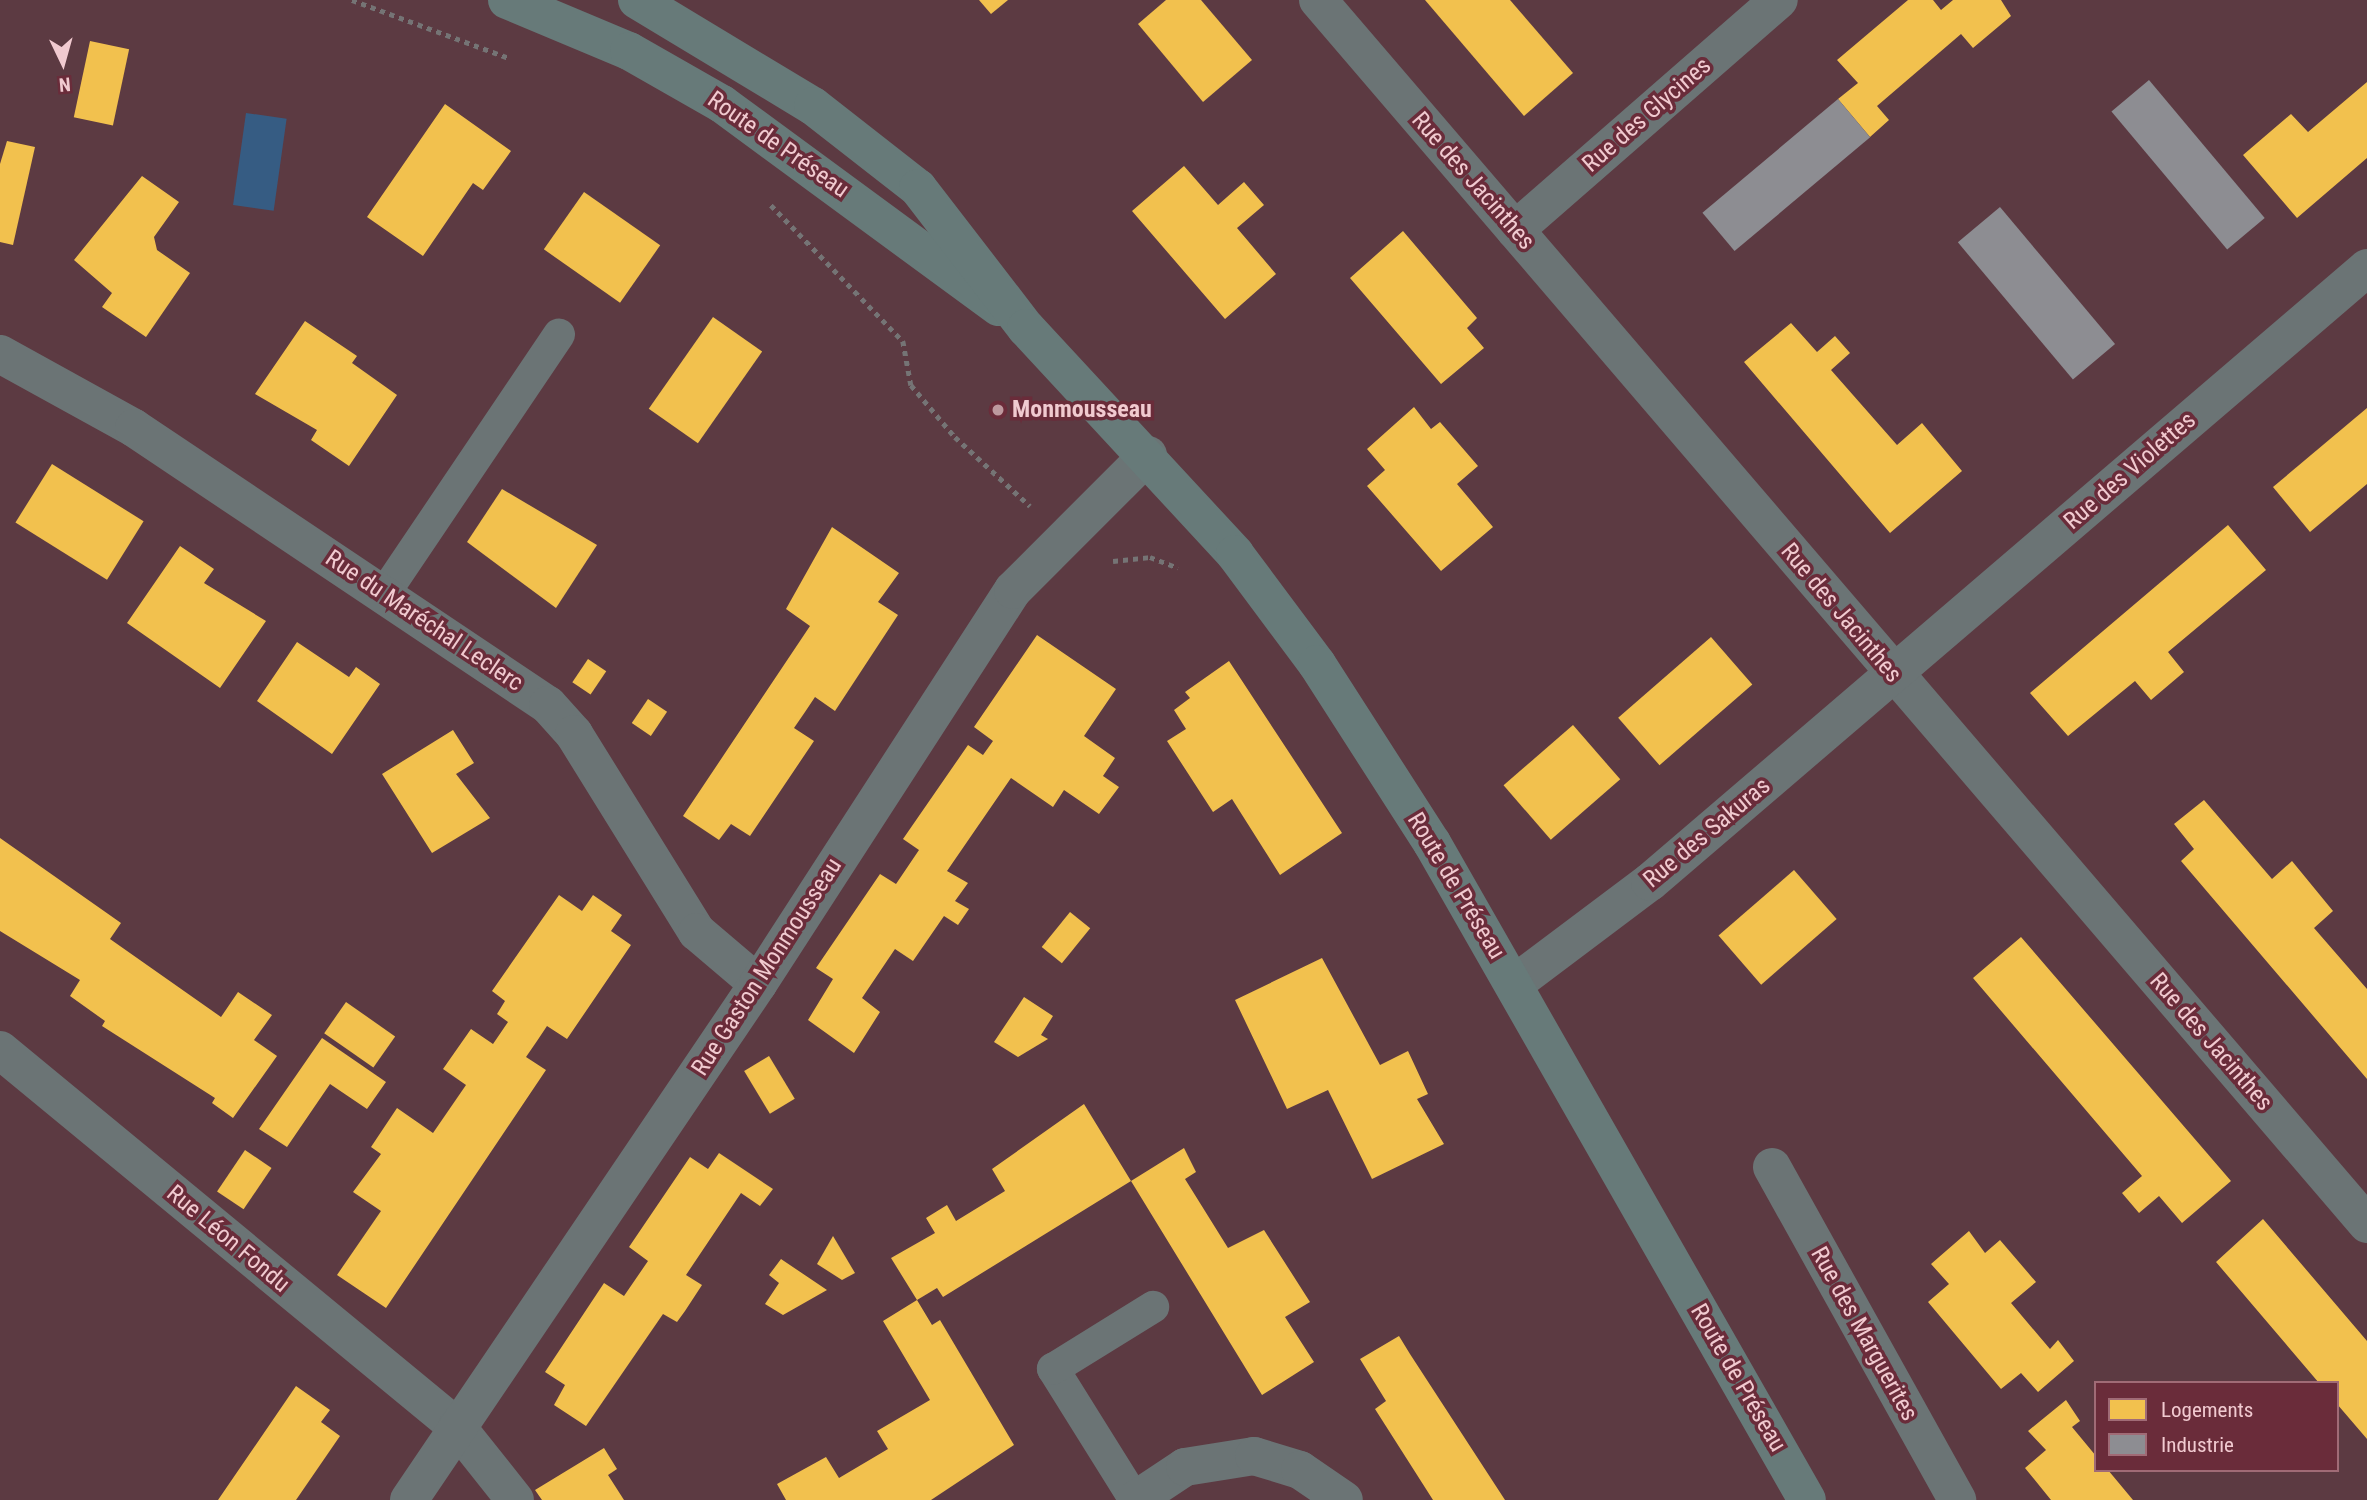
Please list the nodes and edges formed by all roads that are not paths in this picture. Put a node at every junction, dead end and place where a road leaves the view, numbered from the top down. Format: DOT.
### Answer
graph roads {
  1 [pos="507,0"];
  2 [pos="637,0"];
  3 [pos="1318,0"];
  4 [pos="1779,0"];
  5 [pos="1515,230"];
  6 [pos="2367,268"];
  7 [pos="1026,328"];
  8 [pos="559,335"];
  9 [pos="0,354"];
  10 [pos="1148,455"];
  11 [pos="384,594"];
  12 [pos="1894,674"];
  13 [pos="758,984"];
  14 [pos="1514,984"];
  15 [pos="0,1050"];
  16 [pos="1772,1167"];
  17 [pos="2367,1224"];
  18 [pos="1153,1307"];
  19 [pos="457,1427"];
  20 [pos="409,1500"];
  21 [pos="515,1500"];
  22 [pos="1135,1500"];
  23 [pos="1344,1500"];
  24 [pos="1807,1500"];
  25 [pos="1957,1500"];
  1 -- 7 [label="main road, Route de Préseau"];
  2 -- 7 [label="main road, Route de Préseau"];
  3 -- 5 [label="street, Rue des Jacinthes"];
  4 -- 5 [label="street, Rue des Glycines"];
  5 -- 12 [label="street, Rue des Jacinthes"];
  6 -- 12 [label="street, Rue des Violettes"];
  7 -- 10 [label="main road, Route de Préseau"];
  8 -- 11 [label="lane"];
  9 -- 11 [label="street, Rue du Maréchal Leclerc"];
  10 -- 13 [label="street, Rue Gaston Monmousseau"];
  10 -- 14 [label="main road, Route de Préseau"];
  11 -- 13 [label="street, Rue du Maréchal Leclerc"];
  12 -- 14 [label="street, Rue des Sakuras"];
  12 -- 17 [label="street, Rue des Jacinthes"];
  13 -- 19 [label="street, Rue Gaston Monmousseau"];
  14 -- 24 [label="main road, Route de Préseau"];
  15 -- 19 [label="street, Rue Léon Fondu"];
  16 -- 25 [label="street, Rue des Marguerites"];
  18 -- 22 [label="lane"];
  19 -- 20 [label="street, Rue Gaston Monmousseau"];
  19 -- 21 [label="street, Rue Léon Fondu"];
  22 -- 23 [label="street"];
}
